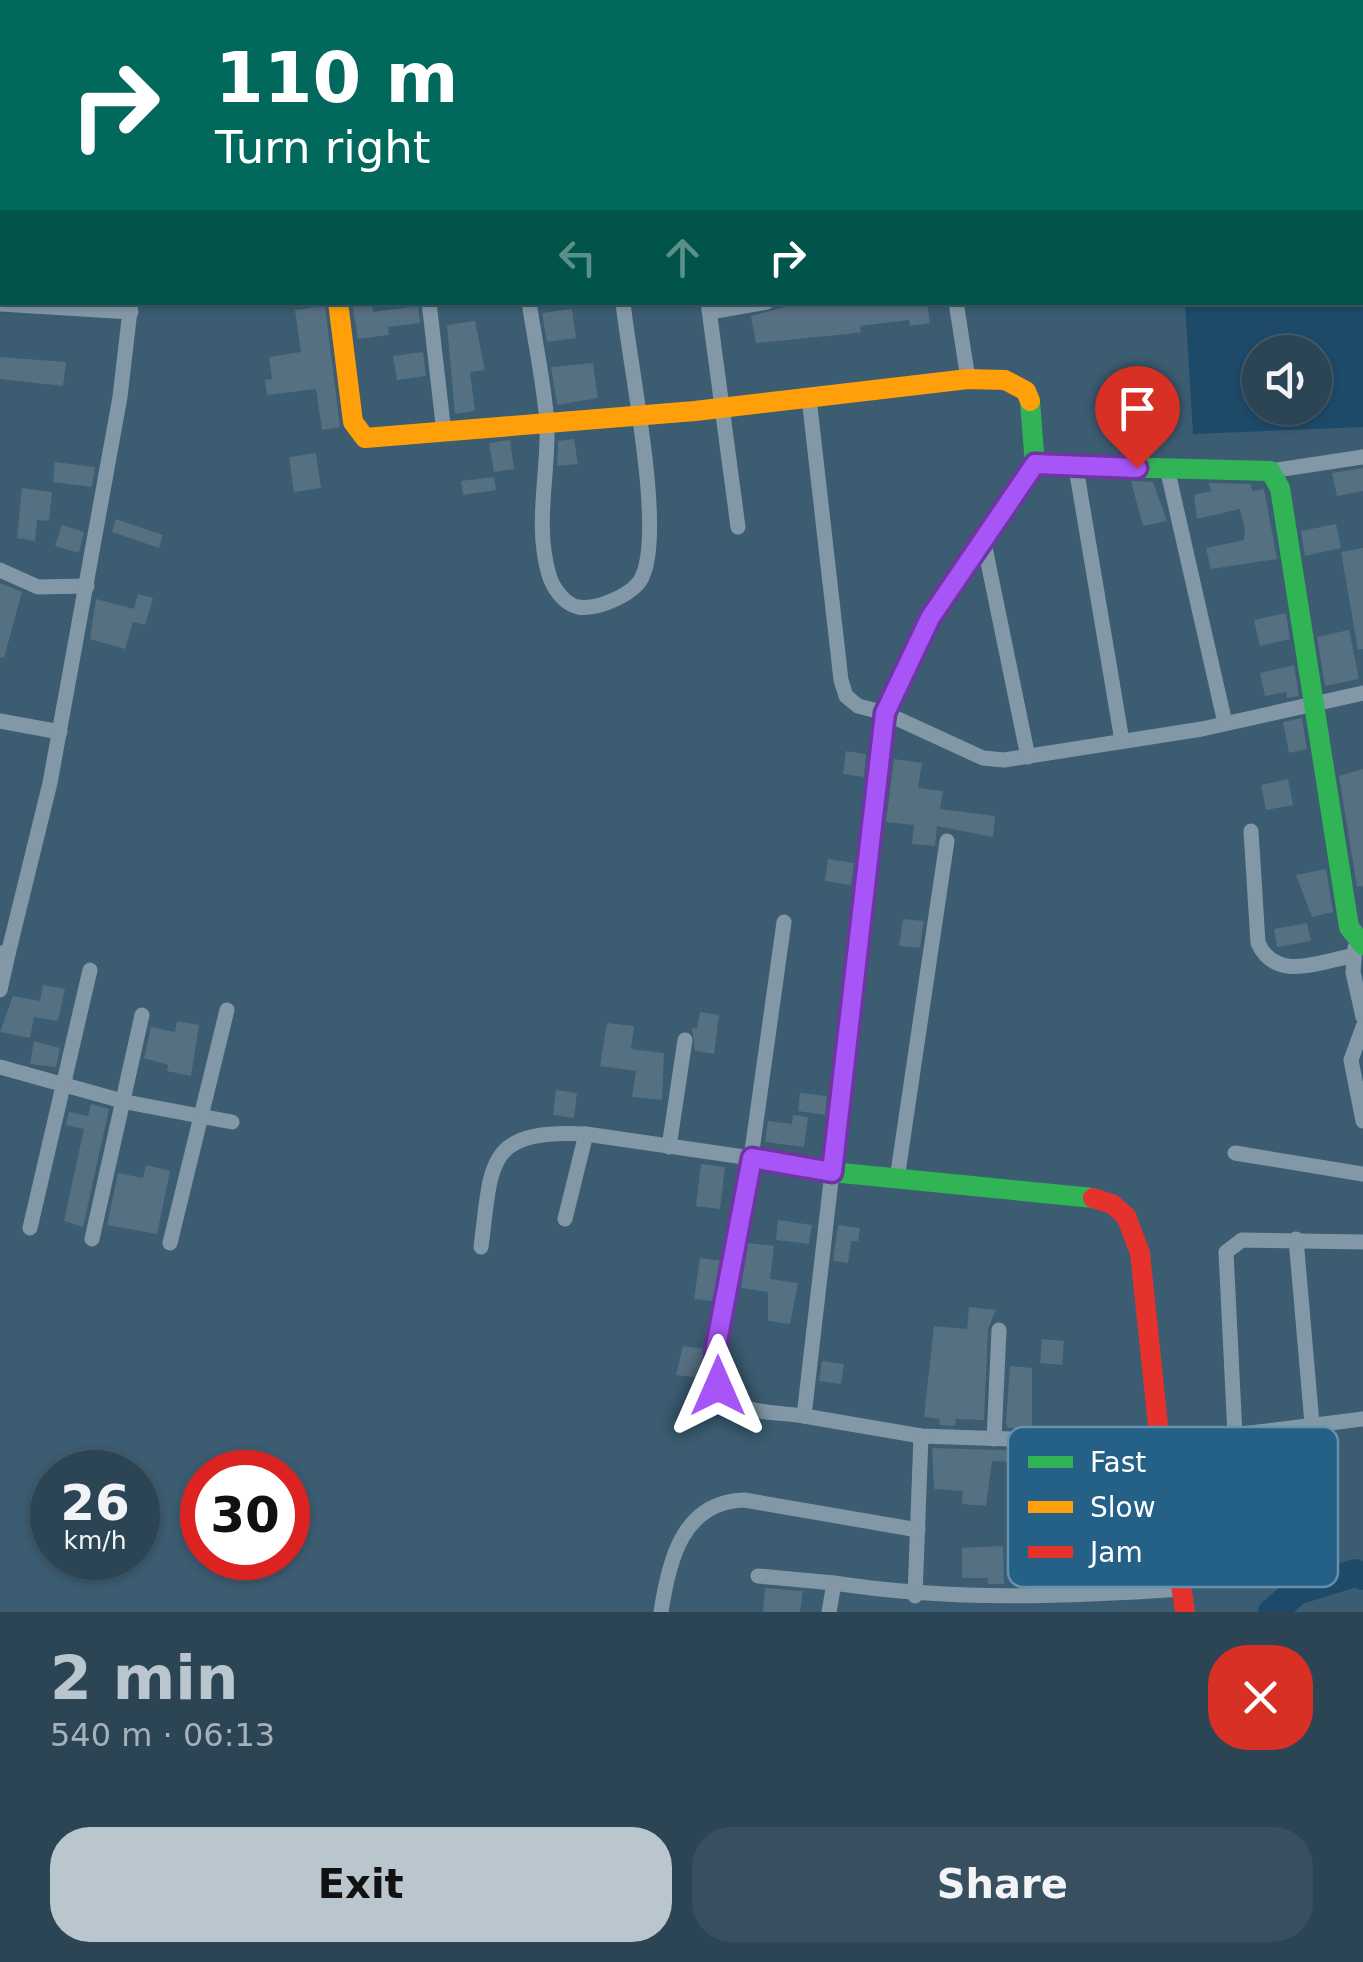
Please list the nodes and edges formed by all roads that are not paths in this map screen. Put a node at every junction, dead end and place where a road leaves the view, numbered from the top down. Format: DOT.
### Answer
graph roads {
  1 [pos="44,305"];
  2 [pos="338,305"];
  3 [pos="429,305"];
  4 [pos="529,305"];
  5 [pos="624,305"];
  6 [pos="956,305"];
  7 [pos="131,307"];
  8 [pos="709,307"];
  9 [pos="968,379"];
  10 [pos="810,398"];
  11 [pos="725,408"];
  12 [pos="640,416"];
  13 [pos="547,424"];
  14 [pos="444,433"];
  15 [pos="1363,457"];
  16 [pos="1035,464"];
  17 [pos="1076,468"];
  18 [pos="1167,468"];
  19 [pos="1270,471"];
  20 [pos="738,527"];
  21 [pos="983,538"];
  22 [pos="0,570"];
  23 [pos="87,586"];
  24 [pos="1363,693"];
  25 [pos="1311,702"];
  26 [pos="885,713"];
  27 [pos="0,720"];
  28 [pos="1225,723"];
  29 [pos="60,732"];
  30 [pos="1122,740"];
  31 [pos="1028,757"];
  32 [pos="1251,831"];
  33 [pos="947,841"];
  34 [pos="784,922"];
  35 [pos="1357,948"];
  36 [pos="4,954"];
  37 [pos="90,970"];
  38 [pos="0,990"];
  39 [pos="226,1010"];
  40 [pos="142,1015"];
  41 [pos="1363,1017"];
  42 [pos="1363,1026"];
  43 [pos="685,1040"];
  44 [pos="0,1066"];
  45 [pos="64,1082"];
  46 [pos="126,1102"];
  47 [pos="201,1118"];
  48 [pos="232,1122"];
  49 [pos="1363,1122"];
  50 [pos="586,1134"];
  51 [pos="668,1147"];
  52 [pos="1235,1152"];
  53 [pos="752,1158"];
  54 [pos="832,1172"];
  55 [pos="1363,1174"];
  56 [pos="897,1179"];
  57 [pos="565,1219"];
  58 [pos="30,1228"];
  59 [pos="92,1239"];
  60 [pos="1296,1240"];
  61 [pos="1363,1242"];
  62 [pos="170,1244"];
  63 [pos="481,1248"];
  64 [pos="1000,1330"];
  65 [pos="804,1416"];
  66 [pos="1363,1419"];
  67 [pos="1310,1425"];
  68 [pos="1158,1427"];
  69 [pos="1235,1427"];
  70 [pos="1293,1427"];
  71 [pos="921,1436"];
  72 [pos="994,1438"];
  73 [pos="1008,1439"];
  74 [pos="918,1530"];
  75 [pos="758,1576"];
  76 [pos="834,1583"];
  77 [pos="1183,1589"];
  78 [pos="915,1596"];
  79 [pos="661,1612"];
  80 [pos="829,1612"];
  81 [pos="1185,1612"];
  1 -- 7 [label="street"];
  2 -- 14 [label="street"];
  3 -- 14 [label="street"];
  4 -- 13 [label="street"];
  5 -- 12 [label="street"];
  6 -- 9 [label="street"];
  7 -- 23 [label="street"];
  8 -- 11 [label="street"];
  9 -- 10 [label="street"];
  9 -- 16 [label="street"];
  10 -- 11 [label="street"];
  10 -- 26 [label="street"];
  11 -- 12 [label="street"];
  11 -- 20 [label="street"];
  12 -- 13 [label="street"];
  12 -- 13 [label="street"];
  13 -- 14 [label="street"];
  15 -- 19 [label="street"];
  16 -- 17 [label="street"];
  16 -- 21 [label="street"];
  17 -- 18 [label="street"];
  17 -- 30 [label="street"];
  18 -- 19 [label="street"];
  18 -- 28 [label="street"];
  19 -- 25 [label="street"];
  21 -- 26 [label="street"];
  21 -- 31 [label="street"];
  22 -- 23 [label="street"];
  23 -- 29 [label="street"];
  24 -- 25 [label="street"];
  25 -- 28 [label="street"];
  25 -- 35 [label="street"];
  26 -- 31 [label="street"];
  26 -- 54 [label="street"];
  27 -- 29 [label="street"];
  28 -- 30 [label="street"];
  29 -- 36 [label="street"];
  30 -- 31 [label="street"];
  32 -- 35 [label="street"];
  33 -- 56 [label="street"];
  34 -- 53 [label="street"];
  35 -- 41 [label="street"];
  36 -- 38 [label="street"];
  37 -- 45 [label="street"];
  39 -- 47 [label="street"];
  40 -- 46 [label="street"];
  42 -- 49 [label="street"];
  43 -- 51 [label="street"];
  44 -- 45 [label="street"];
  45 -- 46 [label="street"];
  45 -- 58 [label="street"];
  46 -- 47 [label="street"];
  46 -- 59 [label="street"];
  47 -- 48 [label="street"];
  47 -- 62 [label="street"];
  50 -- 51 [label="street"];
  50 -- 57 [label="street"];
  50 -- 63 [label="street"];
  51 -- 53 [label="street"];
  52 -- 55 [label="street"];
  53 -- 54 [label="street"];
  53 -- 65 [label="street"];
  54 -- 56 [label="street"];
  54 -- 65 [label="street"];
  56 -- 68 [label="street"];
  60 -- 61 [label="street"];
  60 -- 67 [label="street"];
  60 -- 69 [label="street"];
  64 -- 72 [label="street"];
  65 -- 71 [label="street"];
  66 -- 67 [label="street"];
  67 -- 70 [label="street"];
  71 -- 72 [label="street"];
  71 -- 74 [label="street"];
  72 -- 73 [label="street"];
  74 -- 78 [label="street"];
  74 -- 79 [label="street"];
  75 -- 76 [label="street"];
  76 -- 78 [label="street"];
  76 -- 80 [label="street"];
  77 -- 78 [label="street"];
  77 -- 81 [label="street"];
}
